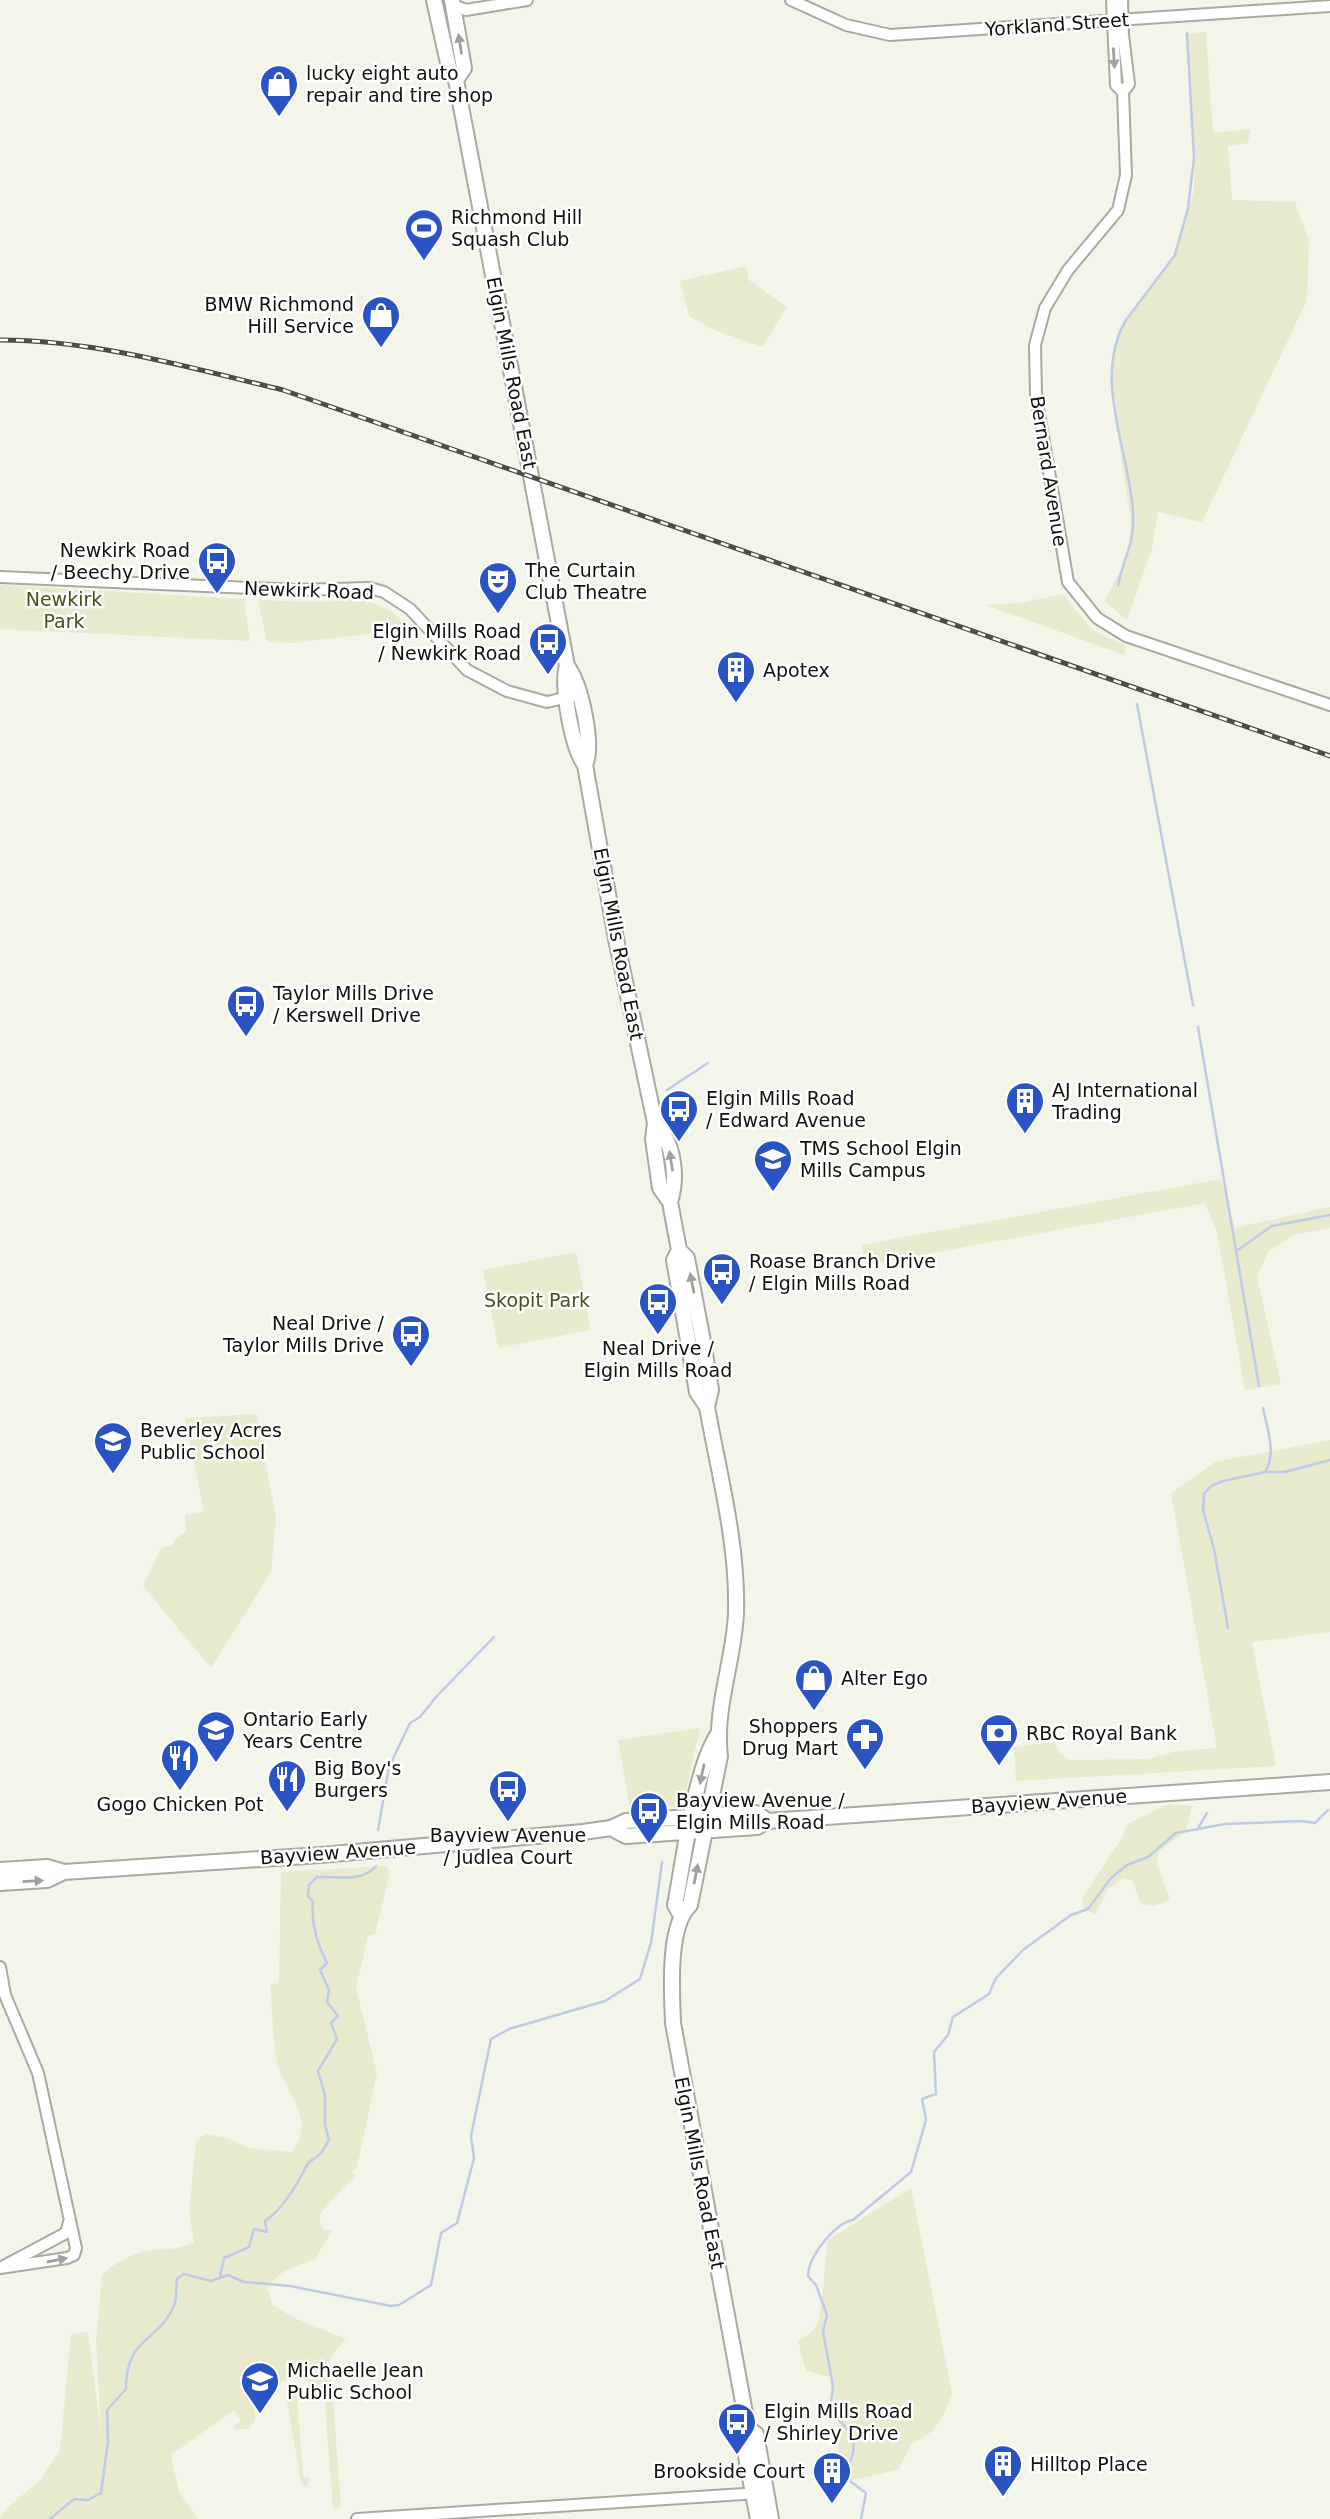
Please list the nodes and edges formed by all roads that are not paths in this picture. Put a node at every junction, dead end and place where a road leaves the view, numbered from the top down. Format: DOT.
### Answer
graph roads {
  1 [pos="527,0"];
  2 [pos="791,0"];
  3 [pos="1112,0"];
  4 [pos="1122,0"];
  5 [pos="455,2"];
  6 [pos="435,4"];
  7 [pos="1330,6"];
  8 [pos="1118,20"];
  9 [pos="456,80"];
  10 [pos="0,577"];
  11 [pos="573,696"];
  12 [pos="1330,705"];
  13 [pos="1330,1782"];
  14 [pos="699,1824"];
  15 [pos="0,1870"];
  16 [pos="64,1872"];
  17 [pos="0,1883"];
  18 [pos="0,1967"];
  19 [pos="69,2219"];
  20 [pos="60,2237"];
  21 [pos="76,2245"];
  22 [pos="2,2267"];
  23 [pos="760,2493"];
  24 [pos="357,2519"];
  25 [pos="758,2519"];
  26 [pos="771,2519"];
  1 -- 5 [label="street"];
  2 -- 8 [label="street, Yorkland Street"];
  3 -- 8 [label="street, Bernard Avenue"];
  4 -- 8 [label="street, Bernard Avenue"];
  5 -- 6 [label="street"];
  9 -- 5 [label="main road, Elgin Mills Road East, one-way"];
  6 -- 9 [label="main road, Elgin Mills Road East"];
  7 -- 8 [label="street, Yorkland Street"];
  8 -- 12 [label="street, Bernard Avenue"];
  9 -- 11 [label="main road, Elgin Mills Road East"];
  10 -- 11 [label="street, Newkirk Road"];
  11 -- 14 [label="main road, Elgin Mills Road East"];
  13 -- 14 [label="main road, Bayview Avenue"];
  14 -- 16 [label="main road, Bayview Avenue"];
  14 -- 23 [label="main road, Elgin Mills Road East"];
  15 -- 16 [label="main road, Bayview Avenue"];
  17 -- 16 [label="main road, Bayview Avenue, one-way"];
  18 -- 19 [label="street"];
  19 -- 20 [label="street"];
  19 -- 21 [label="street"];
  20 -- 21 [label="street"];
  20 -- 22 [label="street"];
  22 -- 21 [label="street, one-way"];
  23 -- 24 [label="street"];
  23 -- 25 [label="main road, Elgin Mills Road East"];
  23 -- 26 [label="main road, Elgin Mills Road East"];
}
